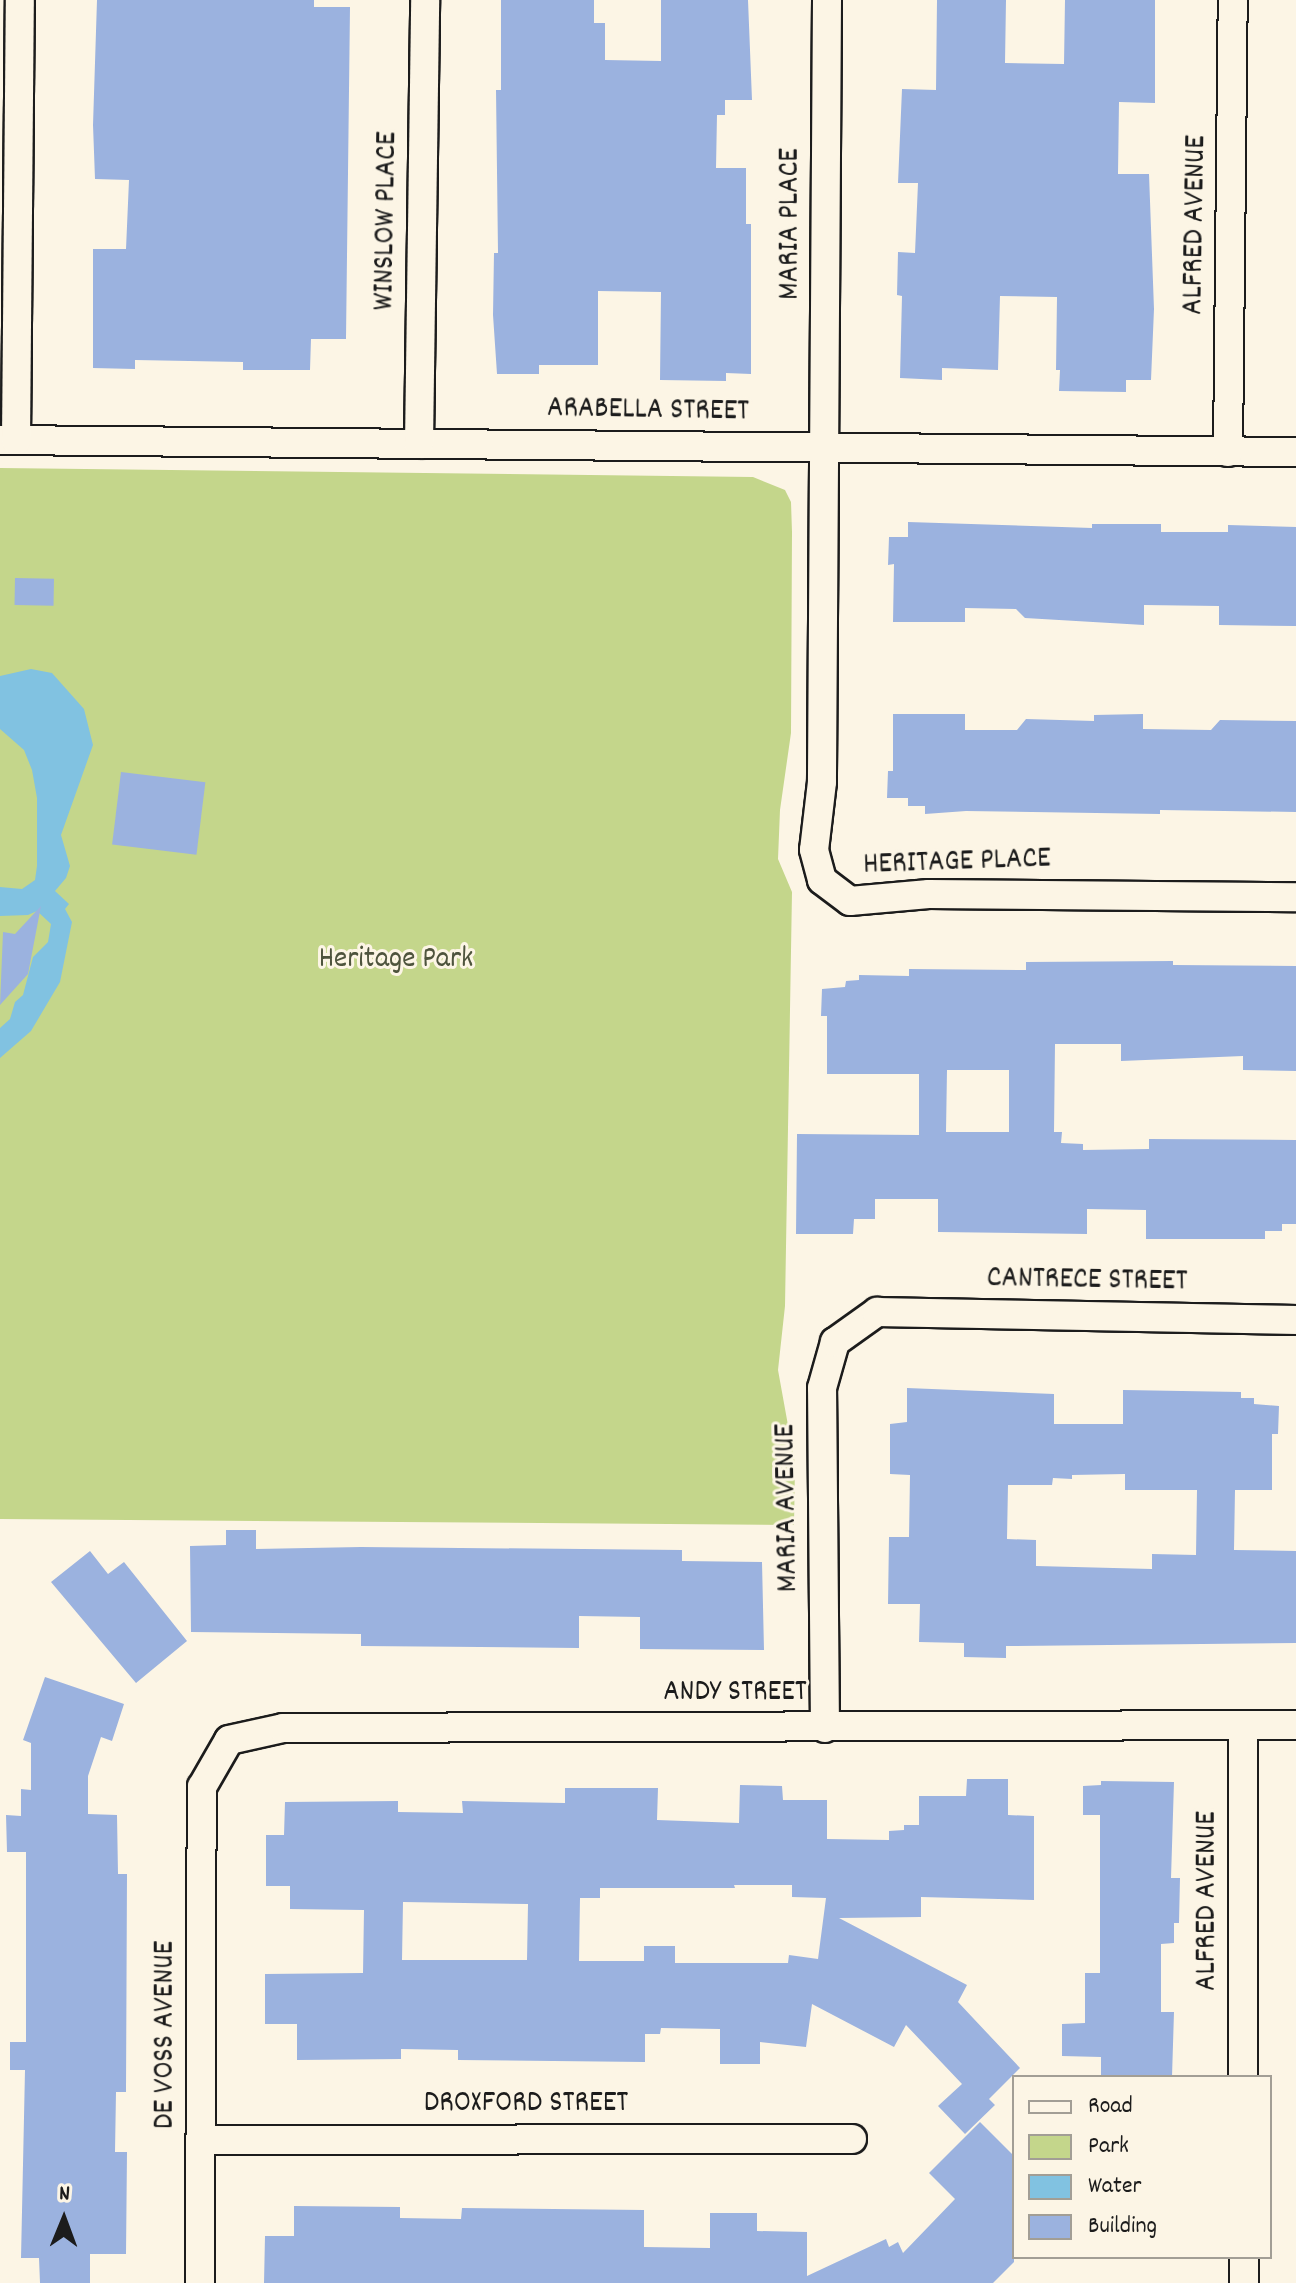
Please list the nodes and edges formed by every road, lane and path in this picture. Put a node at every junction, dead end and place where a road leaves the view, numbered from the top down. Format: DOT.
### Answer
graph roads {
  1 [pos="20,0"];
  2 [pos="425,0"];
  3 [pos="827,0"];
  4 [pos="1233,0"];
  5 [pos="8,440"];
  6 [pos="419,444"];
  7 [pos="825,447"];
  8 [pos="1228,452"];
  9 [pos="1296,452"];
  10 [pos="1296,897"];
  11 [pos="877,1312"];
  12 [pos="1296,1320"];
  13 [pos="1243,1725"];
  14 [pos="1296,1725"];
  15 [pos="825,1728"];
  16 [pos="202,1787"];
  17 [pos="1243,2075"];
  18 [pos="852,2139"];
  19 [pos="200,2140"];
  20 [pos="1244,2259"];
  21 [pos="200,2283"];
  22 [pos="1244,2283"];
  1 -- 5 [label="street"];
  2 -- 6 [label="street, WINSLOW PLACE"];
  3 -- 7 [label="street, MARIA PLACE"];
  4 -- 8 [label="street, ALFRED AVENUE"];
  5 -- 6 [label="street, ARABELLA STREET"];
  6 -- 7 [label="street, ARABELLA STREET"];
  7 -- 8 [label="street, ARABELLA STREET"];
  7 -- 10 [label="street, HERITAGE PLACE"];
  8 -- 9 [label="street, ARABELLA STREET"];
  11 -- 12 [label="street, CANTRECE STREET"];
  11 -- 15 [label="street, MARIA AVENUE"];
  13 -- 14 [label="street, ANDY STREET"];
  13 -- 15 [label="street, ANDY STREET"];
  13 -- 17 [label="street, ALFRED AVENUE"];
  15 -- 16 [label="street, ANDY STREET"];
  16 -- 19 [label="street, DE VOSS AVENUE"];
  18 -- 19 [label="street, DROXFORD STREET"];
  19 -- 21 [label="street, DE VOSS AVENUE"];
  20 -- 22 [label="street"];
}
